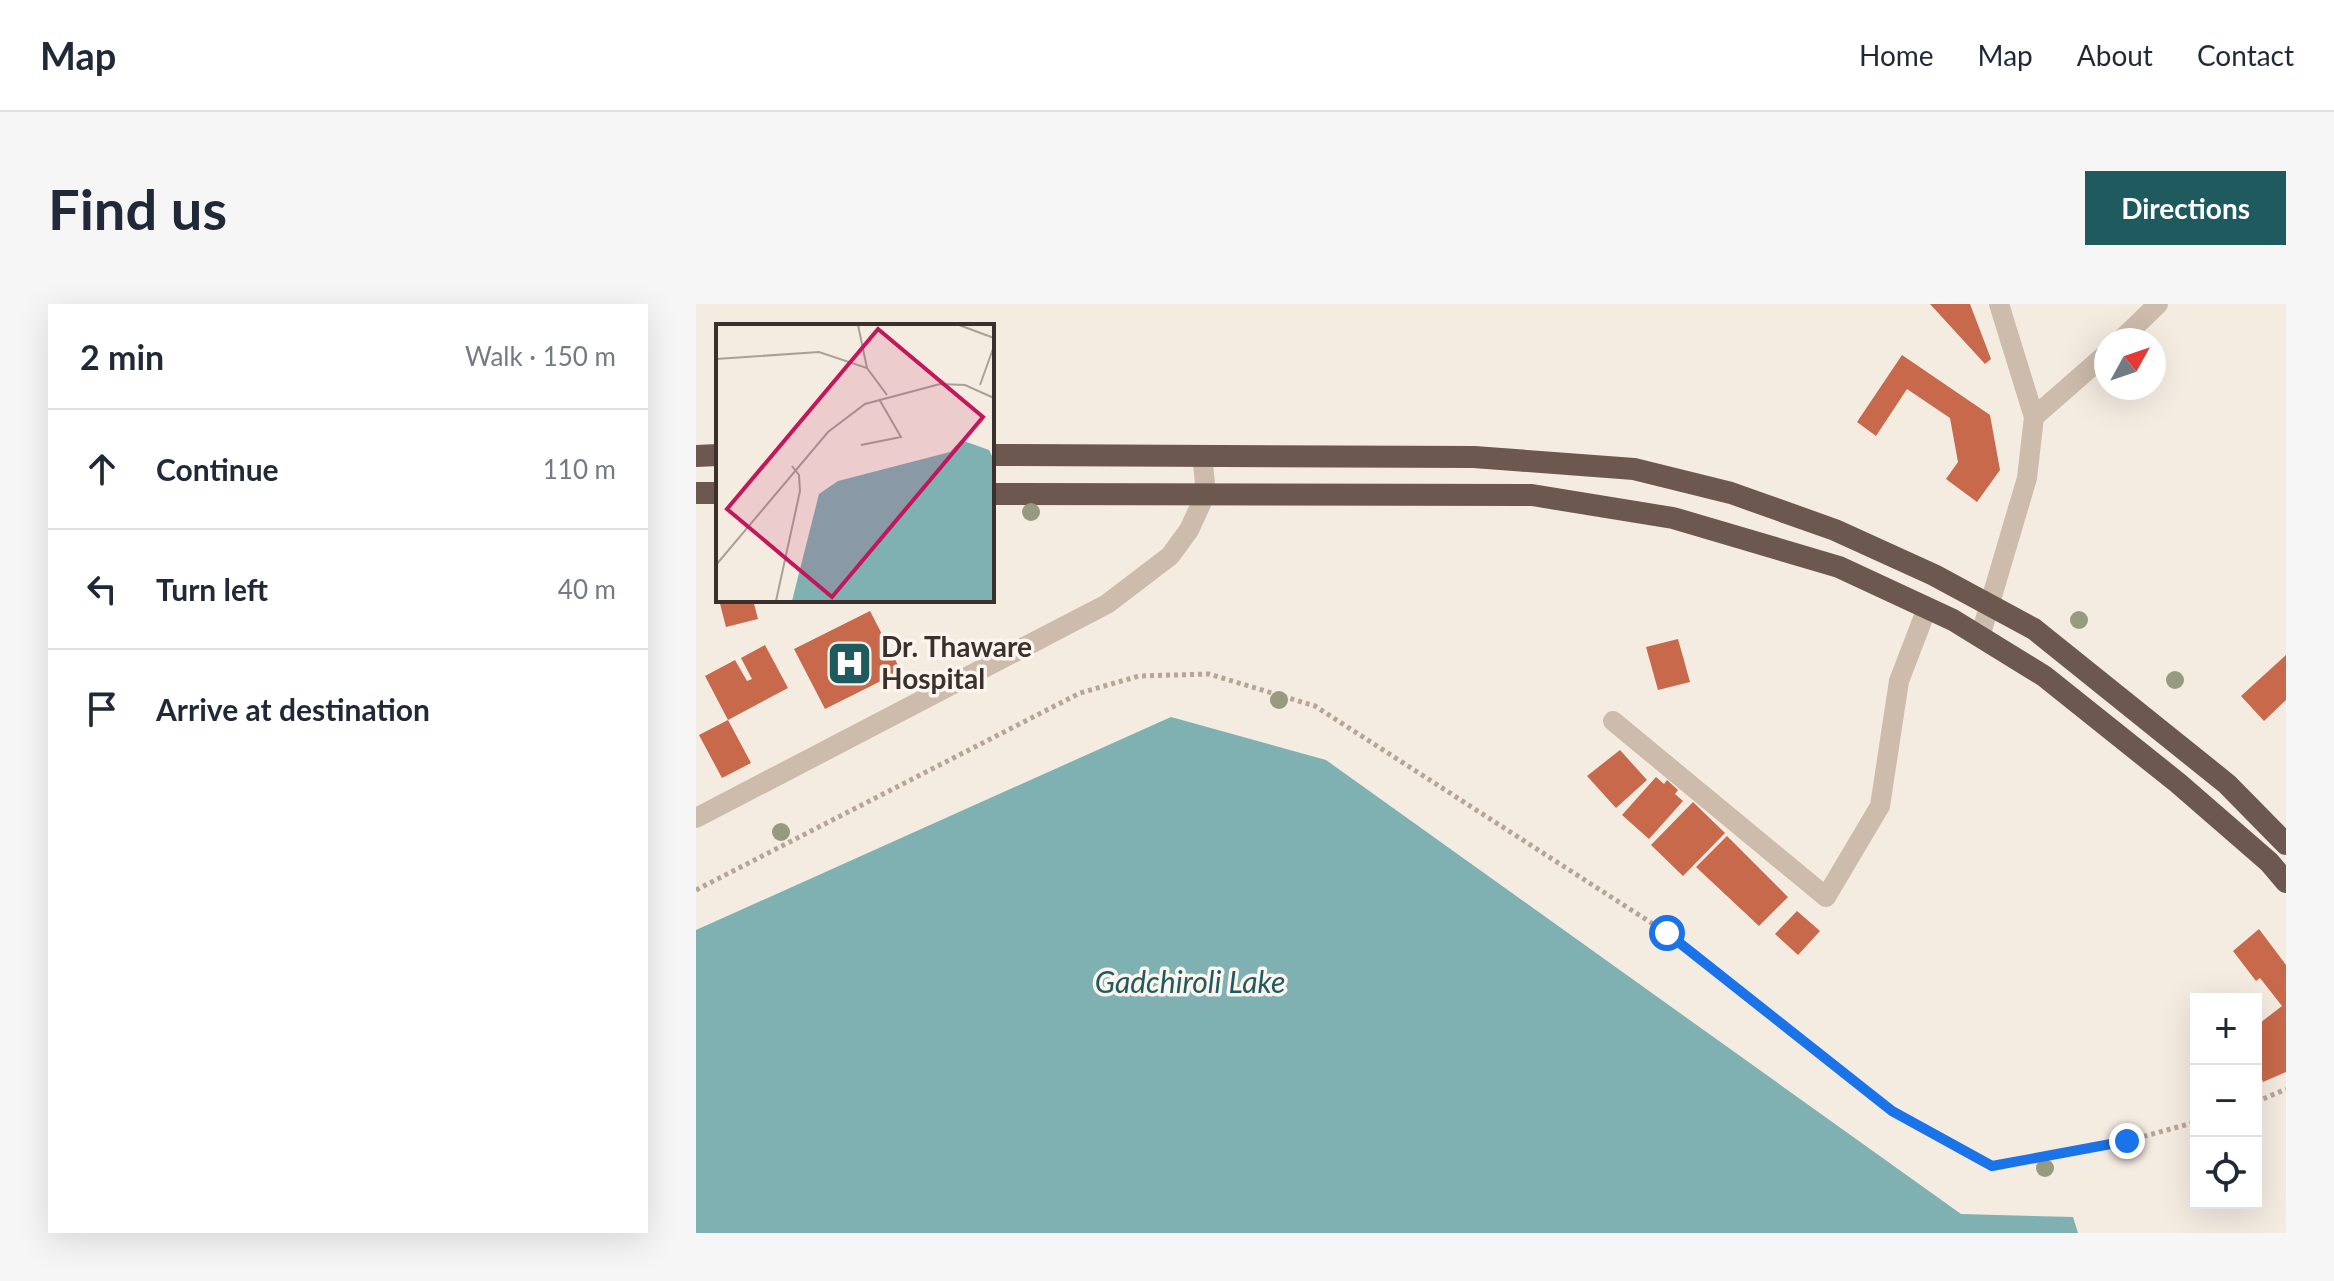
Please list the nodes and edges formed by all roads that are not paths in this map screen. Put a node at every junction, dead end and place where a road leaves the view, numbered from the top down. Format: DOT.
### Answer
graph roads {
  1 [pos="1999,304"];
  2 [pos="2158,304"];
  3 [pos="2133,328"];
  4 [pos="2094,364"];
  5 [pos="2034,417"];
  6 [pos="716,455"];
  7 [pos="994,455"];
  8 [pos="1202,455"];
  9 [pos="696,456"];
  10 [pos="1206,493"];
  11 [pos="994,494"];
  12 [pos="1990,606"];
  13 [pos="1927,608"];
  14 [pos="1980,637"];
  15 [pos="1613,721"];
  16 [pos="696,818"];
  17 [pos="2286,844"];
  18 [pos="2286,882"];
  1 -- 5 [label="street"];
  2 -- 3 [label="street"];
  4 -- 5 [label="street"];
  5 -- 12 [label="street"];
  6 -- 9 [label="highway"];
  7 -- 8 [label="highway"];
  8 -- 10 [label="street"];
  8 -- 12 [label="highway"];
  10 -- 11 [label="highway"];
  10 -- 13 [label="highway"];
  10 -- 16 [label="street"];
  12 -- 14 [label="street"];
  12 -- 17 [label="highway"];
  13 -- 14 [label="highway"];
  13 -- 15 [label="street"];
  14 -- 18 [label="highway"];
}
